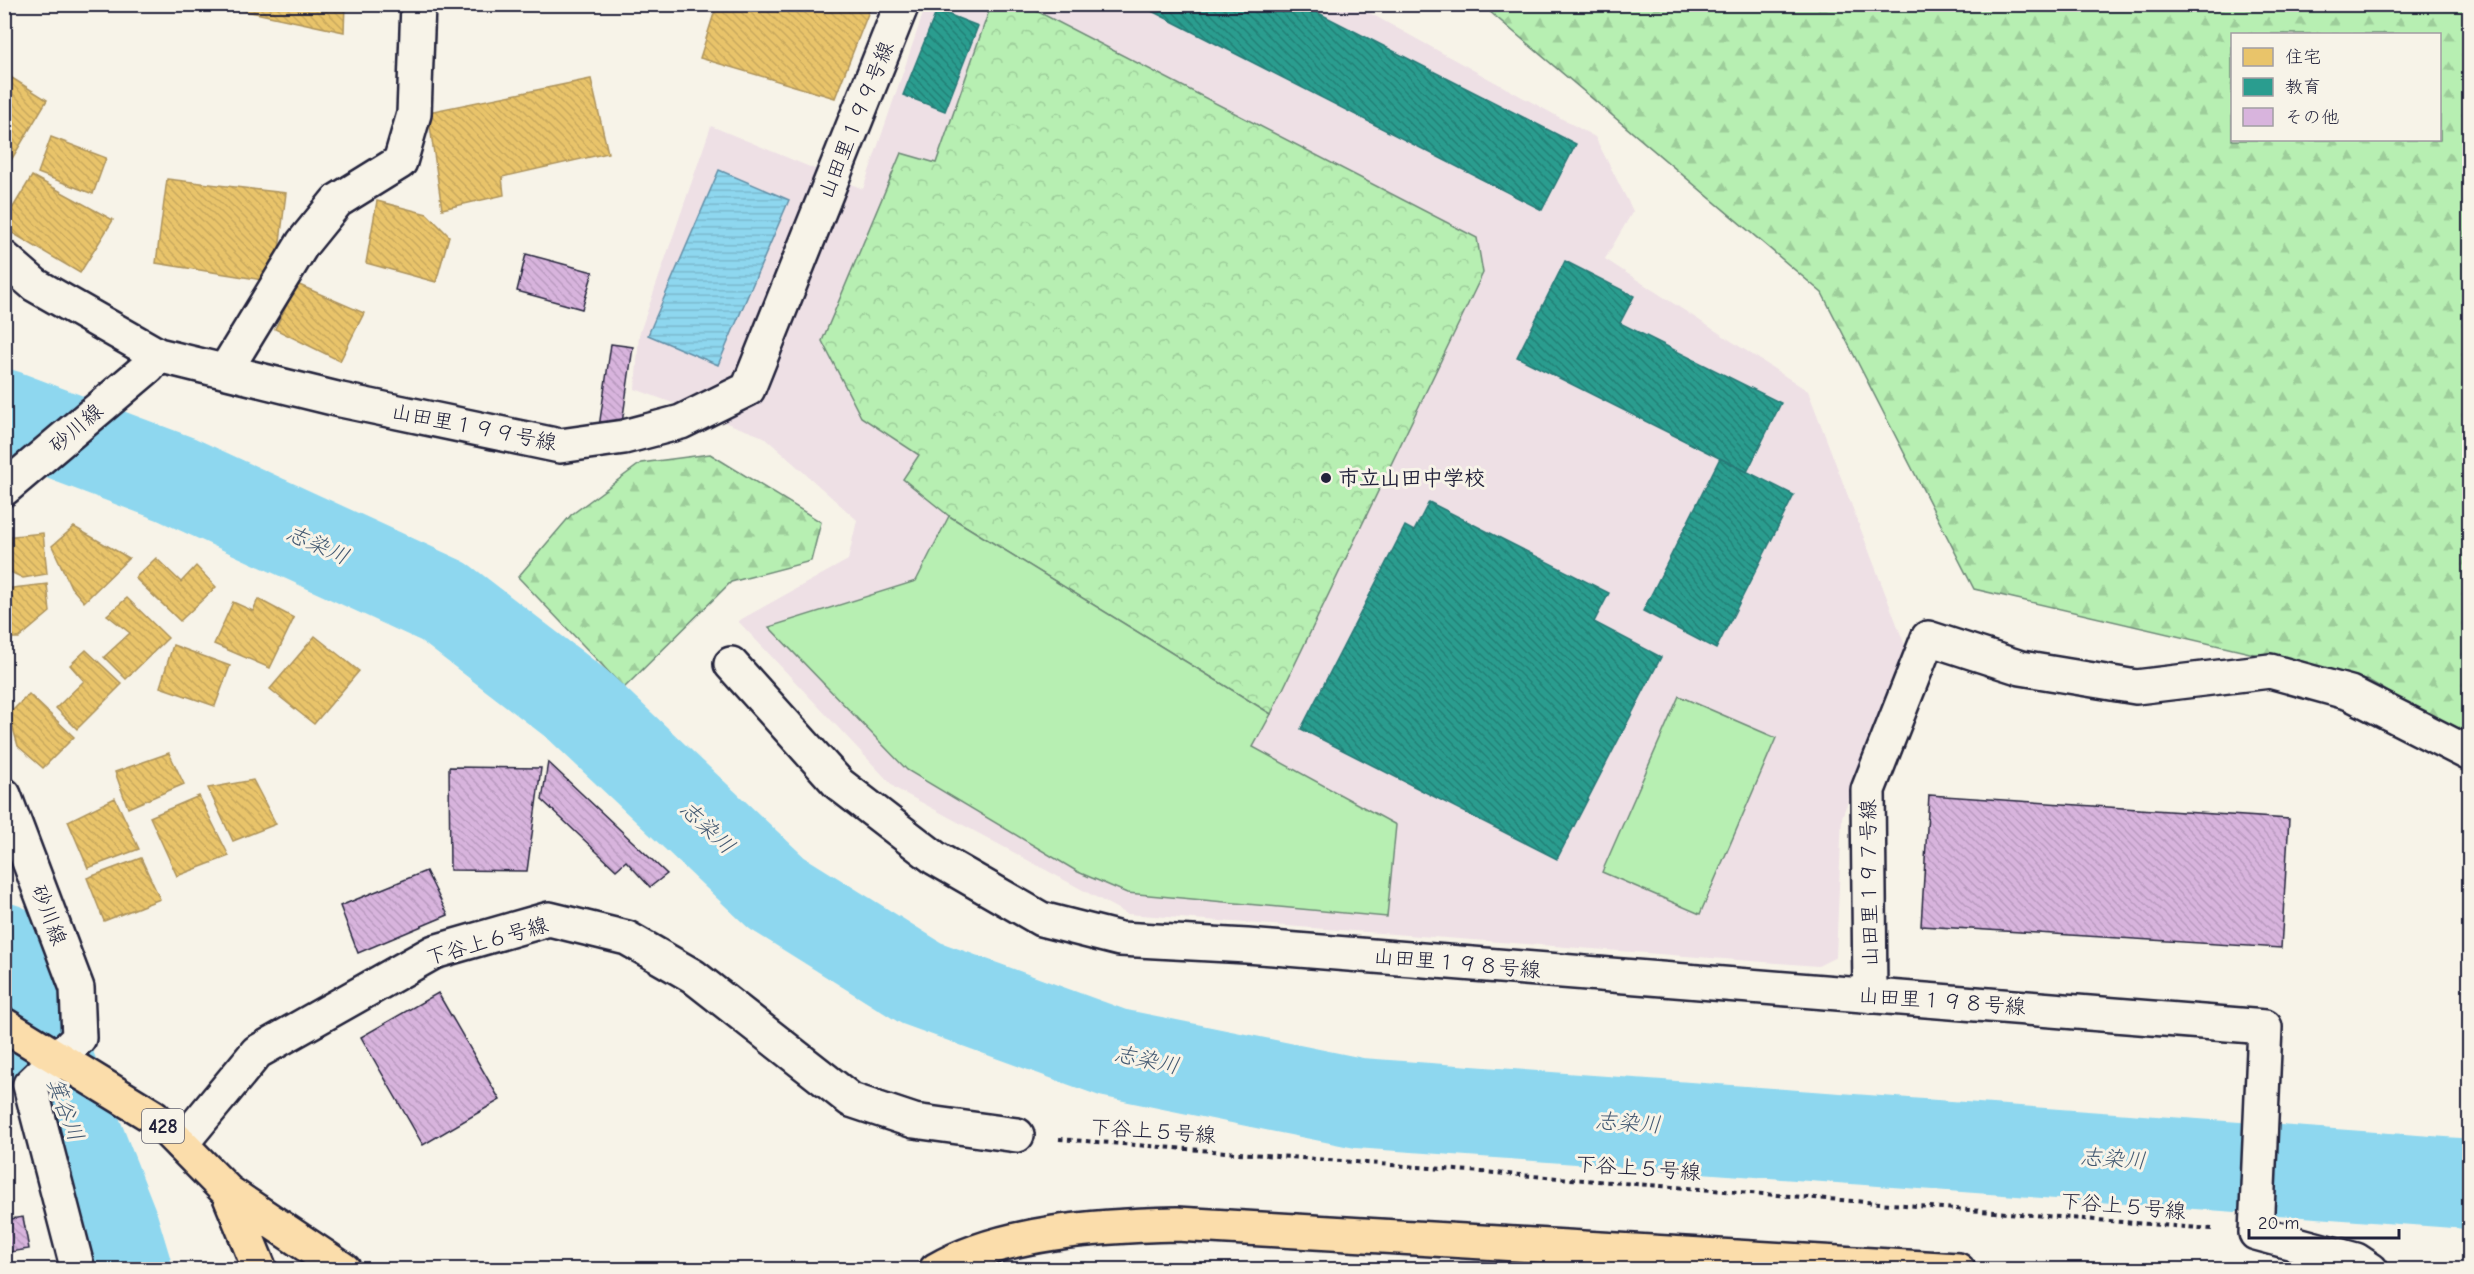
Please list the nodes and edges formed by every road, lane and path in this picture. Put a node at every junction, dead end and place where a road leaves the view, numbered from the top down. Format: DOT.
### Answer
graph roads {
  1 [pos="418,4"];
  2 [pos="902,4"];
  3 [pos="4,258"];
  4 [pos="153,361"];
  5 [pos="225,371"];
  6 [pos="4,489"];
  7 [pos="731,664"];
  8 [pos="2469,754"];
  9 [pos="4,795"];
  10 [pos="1870,996"];
  11 [pos="4,1025"];
  12 [pos="69,1047"];
  13 [pos="1017,1135"];
  14 [pos="181,1144"];
  15 [pos="228,1192"];
  16 [pos="2256,1233"];
  17 [pos="78,1269"];
  18 [pos="260,1269"];
  19 [pos="344,1269"];
  20 [pos="936,1269"];
  21 [pos="1958,1269"];
  22 [pos="2371,1269"];
  1 -- 5 [label="street"];
  2 -- 5 [label="street, 山田里１９９号線"];
  3 -- 4 [label="street"];
  4 -- 5 [label="street, 山田里１９９号線"];
  4 -- 6 [label="street, 砂川線"];
  7 -- 10 [label="street, 山田里１９８号線"];
  8 -- 10 [label="street, 山田里１９７号線"];
  9 -- 12 [label="street, 砂川線"];
  10 -- 16 [label="street, 山田里１９８号線"];
  11 -- 12 [label="highway, 428"];
  12 -- 14 [label="highway, 428"];
  12 -- 17 [label="street"];
  13 -- 14 [label="street, 下谷上６号線"];
  13 -- 16 [label="path, 下谷上５号線"];
  14 -- 15 [label="highway, 428"];
  15 -- 18 [label="highway, 428"];
  15 -- 19 [label="highway, 428"];
  16 -- 22 [label="street"];
  20 -- 21 [label="highway"];
}
